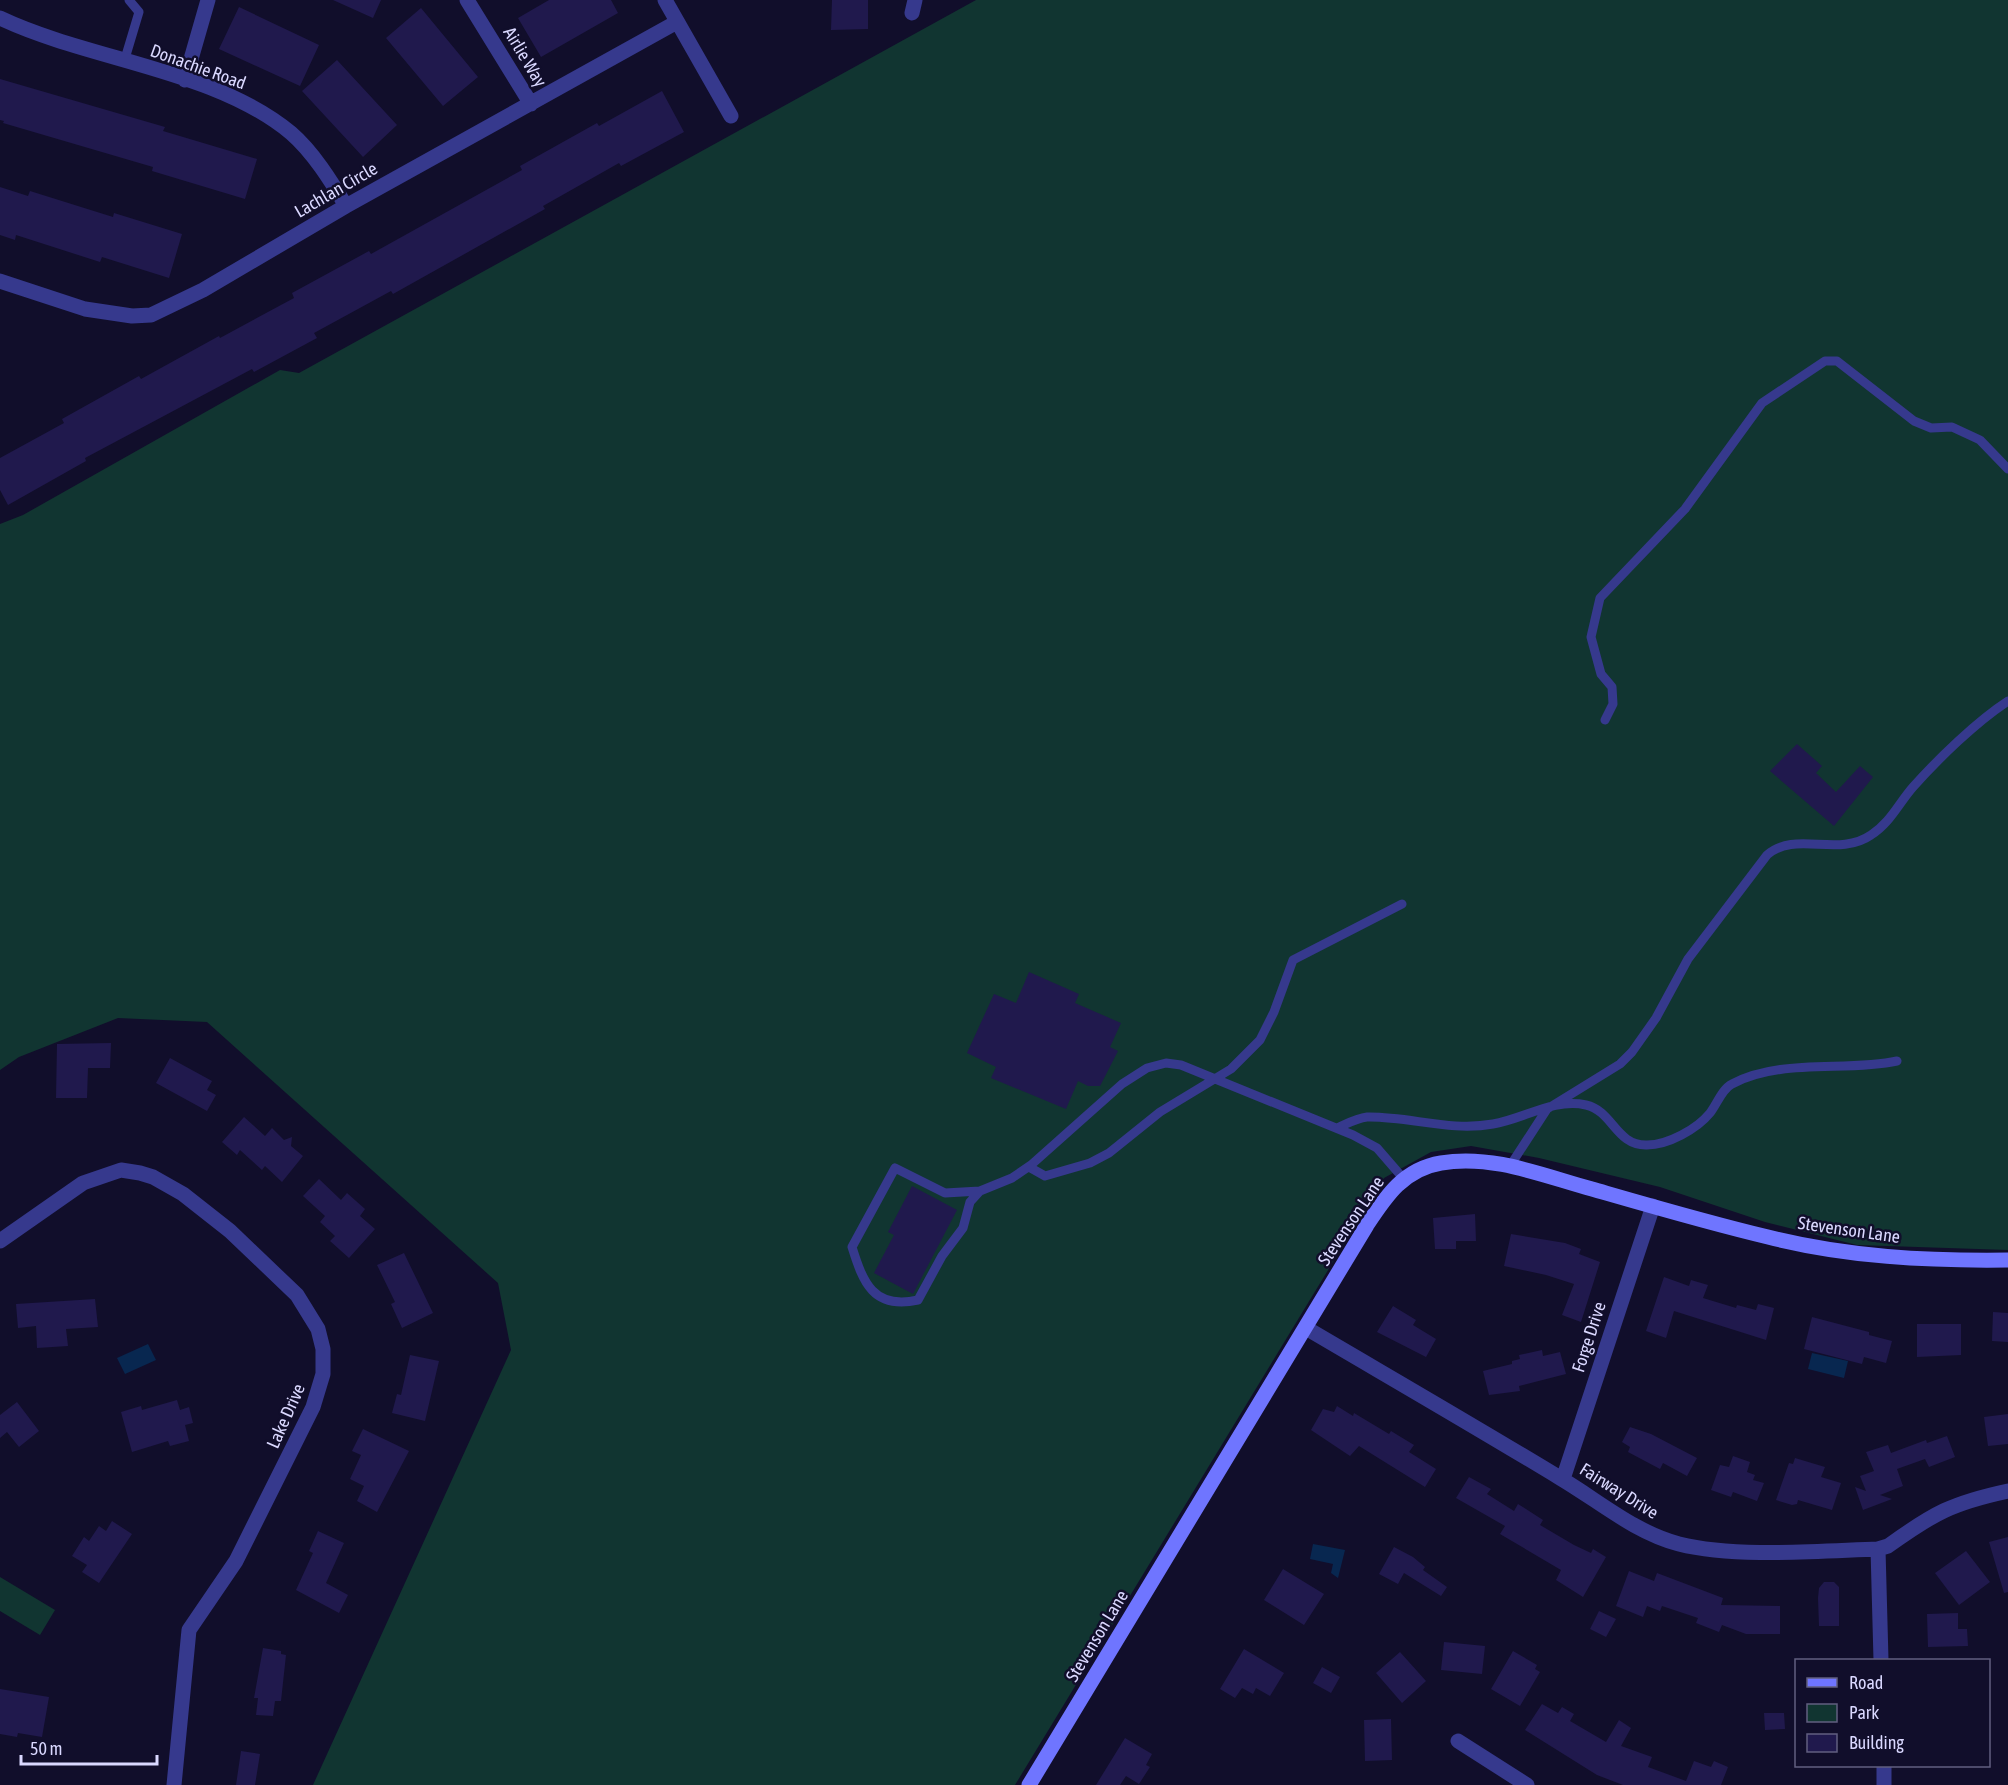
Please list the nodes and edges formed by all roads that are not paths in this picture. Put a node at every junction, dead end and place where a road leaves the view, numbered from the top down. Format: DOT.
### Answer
graph roads {
  1 [pos="129,0"];
  2 [pos="208,0"];
  3 [pos="467,0"];
  4 [pos="665,0"];
  5 [pos="0,18"];
  6 [pos="677,21"];
  7 [pos="124,62"];
  8 [pos="185,80"];
  9 [pos="531,104"];
  10 [pos="731,116"];
  11 [pos="346,206"];
  12 [pos="0,281"];
  13 [pos="2008,469"];
  14 [pos="2008,701"];
  15 [pos="1605,720"];
  16 [pos="1402,904"];
  17 [pos="1897,1060"];
  18 [pos="1213,1077"];
  19 [pos="1547,1109"];
  20 [pos="1337,1128"];
  21 [pos="1510,1166"];
  22 [pos="1029,1167"];
  23 [pos="1403,1178"];
  24 [pos="980,1191"];
  25 [pos="1653,1206"];
  26 [pos="0,1241"];
  27 [pos="2008,1260"];
  28 [pos="1306,1328"];
  29 [pos="1563,1479"];
  30 [pos="2008,1491"];
  31 [pos="1878,1549"];
  32 [pos="1881,1659"];
  33 [pos="1458,1741"];
  34 [pos="1884,1767"];
  35 [pos="174,1785"];
  36 [pos="1029,1785"];
  37 [pos="1527,1785"];
  38 [pos="1884,1785"];
  1 -- 7 [label="lane"];
  2 -- 8 [label="street"];
  3 -- 9 [label="street, Airlie Way"];
  4 -- 6 [label="street"];
  5 -- 7 [label="street, Donachie Road"];
  6 -- 9 [label="street, Lachlan Circle"];
  6 -- 10 [label="street"];
  7 -- 8 [label="street, Donachie Road"];
  8 -- 11 [label="street, Donachie Road"];
  9 -- 11 [label="street, Lachlan Circle"];
  11 -- 12 [label="street, Lachlan Circle"];
  13 -- 15 [label="lane"];
  14 -- 19 [label="lane"];
  16 -- 18 [label="lane"];
  17 -- 19 [label="lane"];
  18 -- 20 [label="lane"];
  18 -- 22 [label="lane"];
  18 -- 22 [label="lane"];
  19 -- 20 [label="lane"];
  19 -- 21 [label="lane"];
  20 -- 23 [label="lane"];
  21 -- 23 [label="street, Stevenson Lane"];
  21 -- 25 [label="street, Stevenson Lane"];
  22 -- 24 [label="lane"];
  23 -- 28 [label="street, Stevenson Lane"];
  24 -- 24 [label="lane"];
  25 -- 27 [label="street, Stevenson Lane"];
  25 -- 29 [label="street, Forge Drive"];
  26 -- 35 [label="street, Lake Drive"];
  28 -- 29 [label="street, Fairway Drive"];
  28 -- 36 [label="street, Stevenson Lane"];
  29 -- 31 [label="street, Fairway Drive"];
  30 -- 31 [label="street, Fairway Drive"];
  31 -- 32 [label="street"];
  33 -- 37 [label="street"];
  34 -- 38 [label="street"];
}
